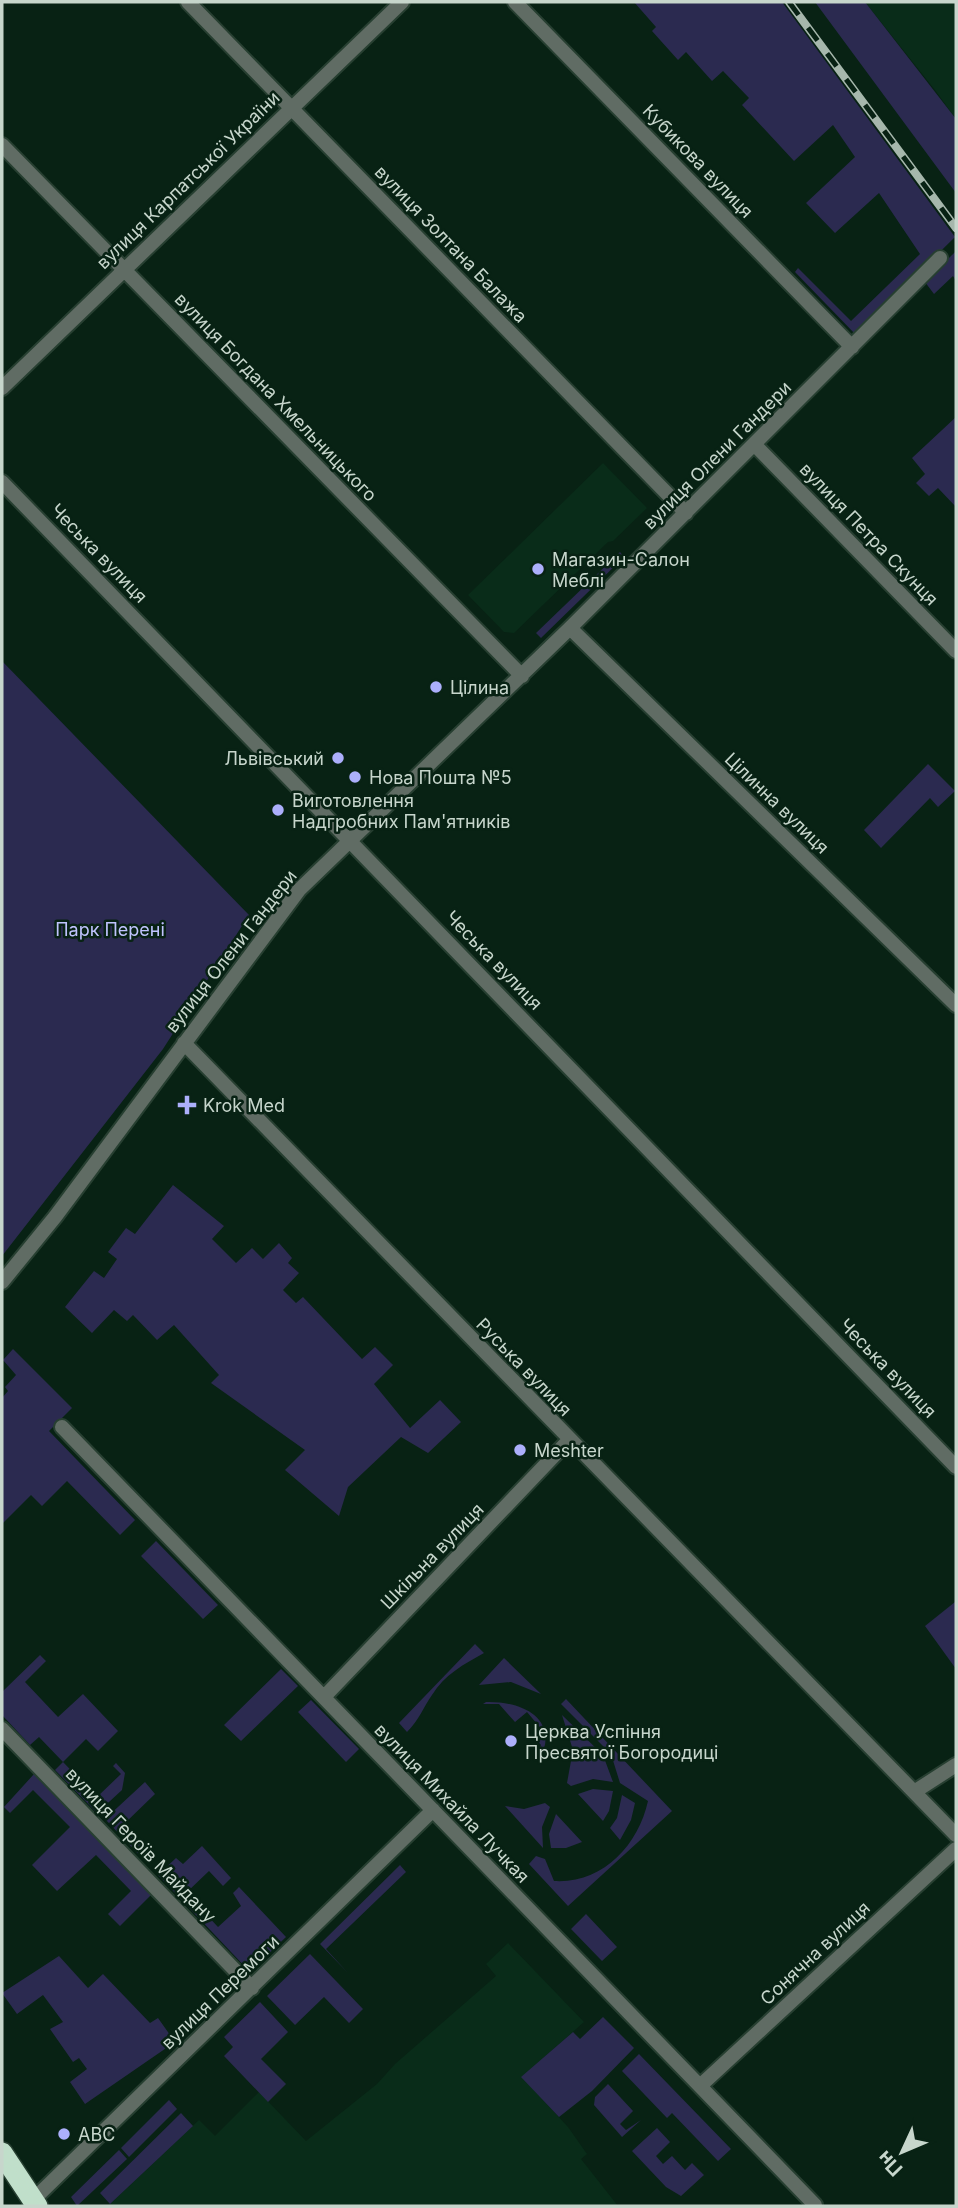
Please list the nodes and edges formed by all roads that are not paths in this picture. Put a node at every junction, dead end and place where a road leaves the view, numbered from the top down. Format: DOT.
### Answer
graph roads {
  1 [pos="188,2"];
  2 [pos="402,2"];
  3 [pos="516,2"];
  4 [pos="291,107"];
  5 [pos="2,145"];
  6 [pos="940,258"];
  7 [pos="123,269"];
  8 [pos="852,348"];
  9 [pos="2,388"];
  10 [pos="755,444"];
  11 [pos="2,482"];
  12 [pos="687,513"];
  13 [pos="570,628"];
  14 [pos="956,651"];
  15 [pos="522,676"];
  16 [pos="351,838"];
  17 [pos="956,1005"];
  18 [pos="184,1043"];
  19 [pos="2,1282"];
  20 [pos="62,1427"];
  21 [pos="569,1440"];
  22 [pos="956,1467"];
  23 [pos="324,1697"];
  24 [pos="2,1729"];
  25 [pos="956,1765"];
  26 [pos="914,1792"];
  27 [pos="433,1810"];
  28 [pos="956,1835"];
  29 [pos="956,1849"];
  30 [pos="252,1988"];
  31 [pos="700,2086"];
  32 [pos="2,2153"];
  33 [pos="35,2203"];
  34 [pos="815,2205"];
  1 -- 4 [label="street, вулиця Золтана Балажа"];
  2 -- 4 [label="street, вулиця Карпатської України"];
  3 -- 8 [label="street, Кубикова вулиця"];
  4 -- 7 [label="street, вулиця Карпатської України"];
  4 -- 12 [label="street, вулиця Золтана Балажа"];
  5 -- 7 [label="street, вулиця Богдана Хмельницького"];
  6 -- 8 [label="street, вулиця Олени Гандери"];
  7 -- 9 [label="street, вулиця Карпатської України"];
  7 -- 15 [label="street, вулиця Богдана Хмельницького"];
  8 -- 10 [label="street, вулиця Олени Гандери"];
  10 -- 12 [label="street, вулиця Олени Гандери"];
  10 -- 14 [label="street, вулиця Петра Скунця"];
  11 -- 16 [label="street, Чеська вулиця"];
  12 -- 13 [label="street, вулиця Олени Гандери"];
  13 -- 15 [label="street, вулиця Олени Гандери"];
  13 -- 17 [label="street, Цілинна вулиця"];
  15 -- 16 [label="street, вулиця Олени Гандери"];
  16 -- 18 [label="street, вулиця Олени Гандери"];
  16 -- 22 [label="street, Чеська вулиця"];
  18 -- 19 [label="street, вулиця Олени Гандери"];
  18 -- 21 [label="street, Руська вулиця"];
  20 -- 23 [label="street, вулиця Михайла Лучкая"];
  21 -- 23 [label="street, Шкільна вулиця"];
  21 -- 26 [label="street, Руська вулиця"];
  23 -- 27 [label="street, вулиця Михайла Лучкая"];
  24 -- 30 [label="street, вулиця Героїв Майдану"];
  25 -- 26 [label="street"];
  26 -- 28 [label="street, Руська вулиця"];
  27 -- 30 [label="street, вулиця Перемоги"];
  27 -- 31 [label="street, вулиця Михайла Лучкая"];
  29 -- 31 [label="street, Сонячна вулиця"];
  30 -- 33 [label="street, вулиця Перемоги"];
  31 -- 34 [label="street, вулиця Михайла Лучкая"];
  32 -- 33 [label="highway"];
}
